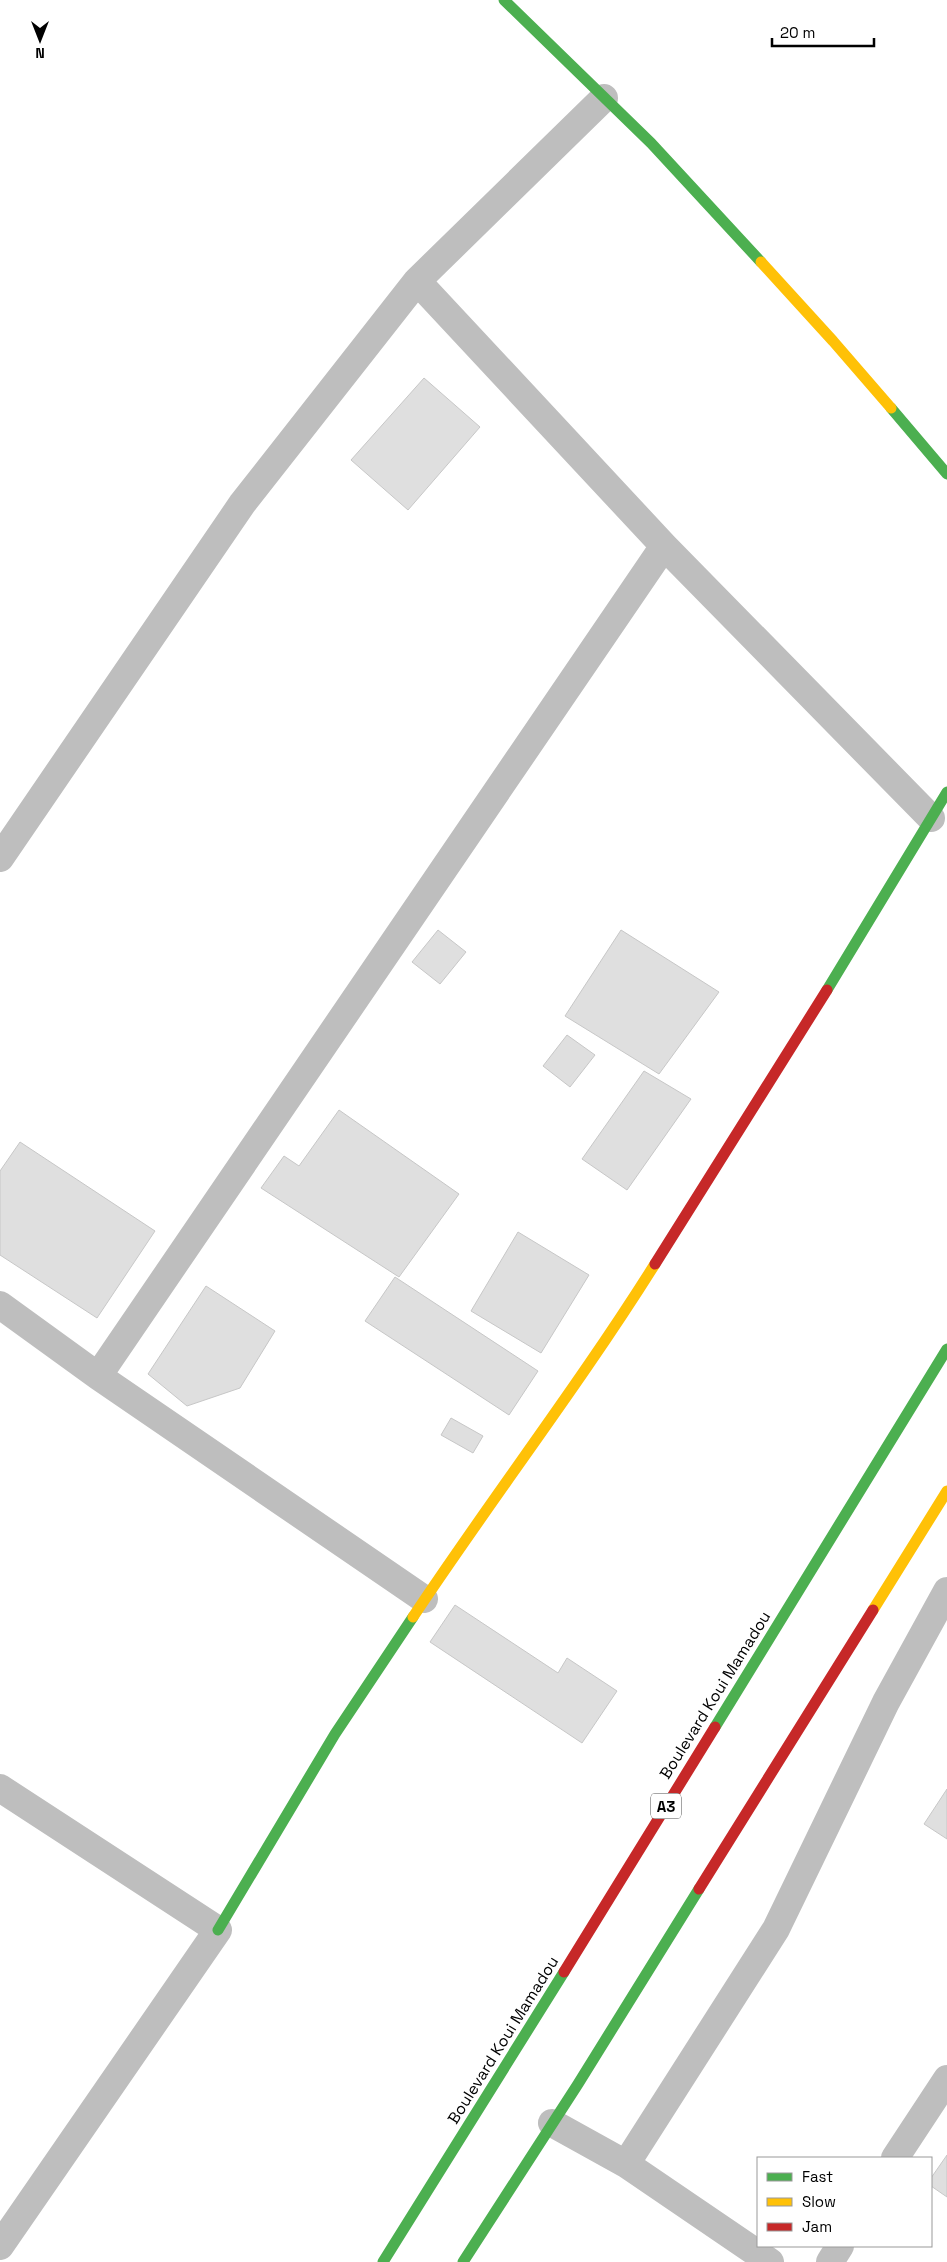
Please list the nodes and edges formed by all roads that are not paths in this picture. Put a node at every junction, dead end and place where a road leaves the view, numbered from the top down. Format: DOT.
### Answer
graph roads {
  1 [pos="504,0"];
  2 [pos="604,98"];
  3 [pos="417,280"];
  4 [pos="947,474"];
  5 [pos="664,546"];
  6 [pos="947,792"];
  7 [pos="931,818"];
  8 [pos="3,846"];
  9 [pos="0,1304"];
  10 [pos="947,1349"];
  11 [pos="98,1376"];
  12 [pos="947,1491"];
  13 [pos="947,1591"];
  14 [pos="424,1600"];
  15 [pos="0,1788"];
  16 [pos="218,1930"];
  17 [pos="947,2078"];
  18 [pos="552,2123"];
  19 [pos="897,2157"];
  20 [pos="626,2164"];
  21 [pos="0,2246"];
  22 [pos="839,2247"];
  23 [pos="383,2262"];
  24 [pos="463,2262"];
  25 [pos="770,2262"];
  26 [pos="830,2262"];
  1 -- 2 [label="street"];
  2 -- 3 [label="street"];
  2 -- 4 [label="street"];
  3 -- 5 [label="street"];
  3 -- 8 [label="street"];
  5 -- 7 [label="street"];
  5 -- 11 [label="street"];
  6 -- 7 [label="street"];
  7 -- 14 [label="street"];
  9 -- 11 [label="street"];
  10 -- 23 [label="street, Boulevard Koui Mamadou / A3"];
  11 -- 14 [label="street"];
  12 -- 18 [label="street"];
  13 -- 20 [label="street"];
  14 -- 16 [label="street"];
  15 -- 16 [label="street"];
  16 -- 21 [label="street"];
  17 -- 19 [label="street"];
  18 -- 20 [label="street"];
  18 -- 24 [label="street"];
  20 -- 25 [label="street"];
  22 -- 26 [label="street"];
}
